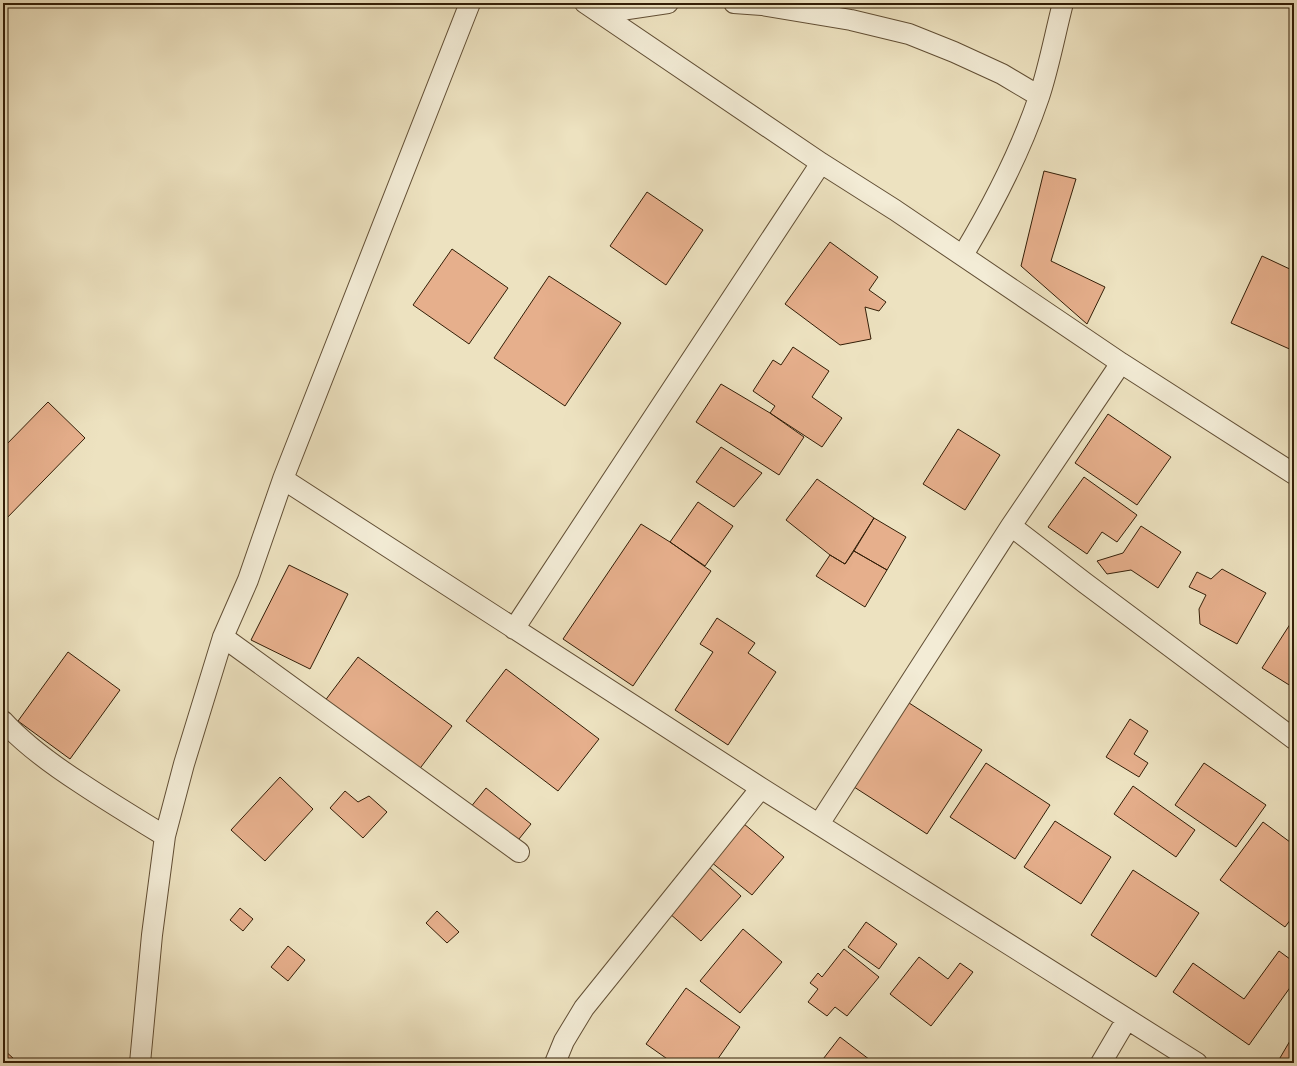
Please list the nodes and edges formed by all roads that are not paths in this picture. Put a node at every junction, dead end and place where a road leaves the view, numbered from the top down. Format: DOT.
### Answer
graph roads {
  1 [pos="470,3"];
  2 [pos="668,3"];
  3 [pos="734,3"];
  4 [pos="1063,3"];
  5 [pos="593,8"];
  6 [pos="1039,96"];
  7 [pos="821,163"];
  8 [pos="963,255"];
  9 [pos="1121,363"];
  10 [pos="1294,474"];
  11 [pos="283,479"];
  12 [pos="1011,526"];
  13 [pos="514,629"];
  14 [pos="223,637"];
  15 [pos="3,721"];
  16 [pos="1294,739"];
  17 [pos="761,788"];
  18 [pos="819,824"];
  19 [pos="165,836"];
  20 [pos="519,852"];
  21 [pos="1127,1018"];
  22 [pos="140,1063"];
  23 [pos="555,1063"];
  24 [pos="1101,1063"];
  25 [pos="1197,1063"];
  1 -- 11 [label="street"];
  2 -- 5 [label="street"];
  3 -- 6 [label="street"];
  4 -- 6 [label="street"];
  5 -- 7 [label="street"];
  6 -- 8 [label="street"];
  7 -- 8 [label="street"];
  7 -- 13 [label="street"];
  8 -- 9 [label="street"];
  9 -- 10 [label="street"];
  9 -- 12 [label="street"];
  11 -- 13 [label="street"];
  11 -- 14 [label="street"];
  12 -- 16 [label="street"];
  12 -- 18 [label="street"];
  13 -- 17 [label="street"];
  14 -- 19 [label="street"];
  14 -- 20 [label="street"];
  15 -- 19 [label="street"];
  17 -- 18 [label="street"];
  17 -- 23 [label="street"];
  18 -- 21 [label="street"];
  19 -- 22 [label="street"];
  21 -- 24 [label="street"];
  21 -- 25 [label="street"];
}
